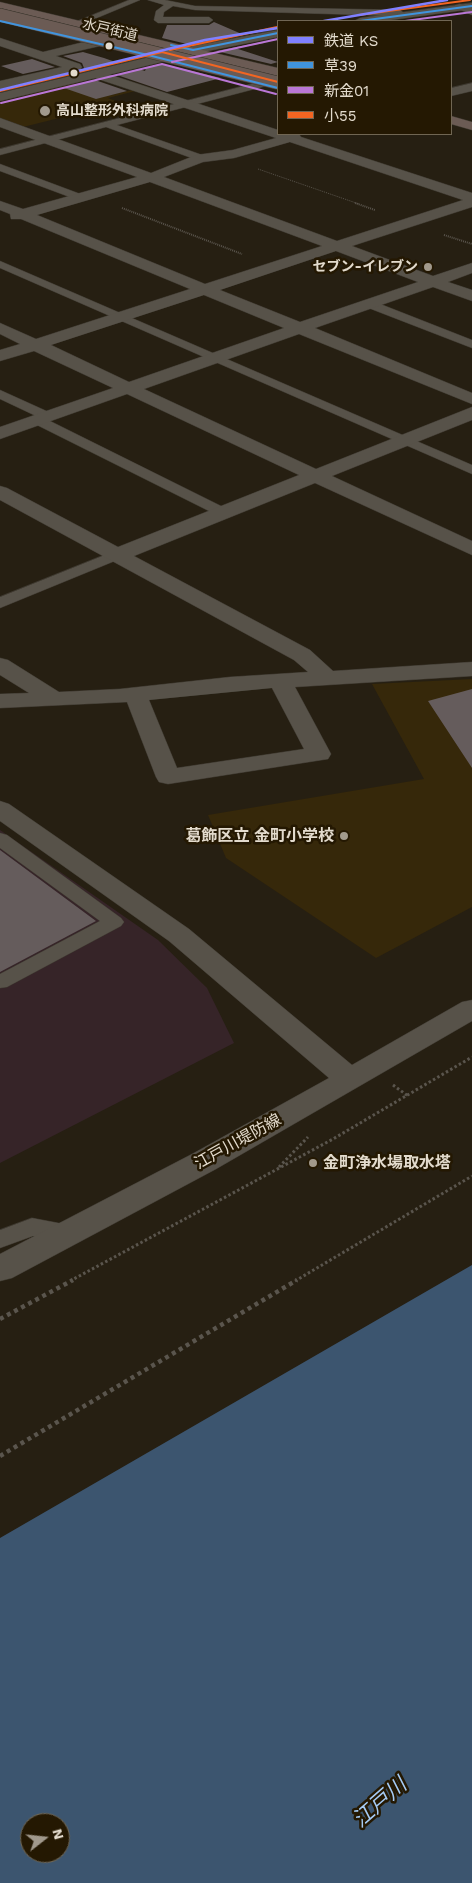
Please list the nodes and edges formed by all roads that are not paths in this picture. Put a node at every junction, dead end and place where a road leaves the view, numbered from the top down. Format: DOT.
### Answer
graph roads {
  1 [pos="136,0"];
  2 [pos="152,0"];
  3 [pos="244,0"];
  4 [pos="322,0"];
  5 [pos="171,4"];
  6 [pos="466,6"];
  7 [pos="235,9"];
  8 [pos="0,10"];
  9 [pos="319,10"];
  10 [pos="472,12"];
  11 [pos="400,13"];
  12 [pos="286,16"];
  13 [pos="234,19"];
  14 [pos="218,20"];
  15 [pos="367,20"];
  16 [pos="0,21"];
  17 [pos="77,23"];
  18 [pos="277,33"];
  19 [pos="0,42"];
  20 [pos="96,42"];
  21 [pos="193,50"];
  22 [pos="43,56"];
  23 [pos="162,58"];
  24 [pos="277,72"];
  25 [pos="96,74"];
  26 [pos="277,77"];
  27 [pos="277,83"];
  28 [pos="263,84"];
  29 [pos="0,85"];
  30 [pos="472,87"];
  31 [pos="277,88"];
  32 [pos="452,92"];
  33 [pos="0,97"];
  34 [pos="186,104"];
  35 [pos="452,116"];
  36 [pos="452,120"];
  37 [pos="0,122"];
  38 [pos="472,122"];
  39 [pos="106,124"];
  40 [pos="472,126"];
  41 [pos="452,130"];
  42 [pos="277,133"];
  43 [pos="282,135"];
  44 [pos="302,135"];
  45 [pos="472,135"];
  46 [pos="291,138"];
  47 [pos="48,139"];
  48 [pos="0,152"];
  49 [pos="201,158"];
  50 [pos="0,167"];
  51 [pos="150,178"];
  52 [pos="84,196"];
  53 [pos="472,198"];
  54 [pos="472,202"];
  55 [pos="0,205"];
  56 [pos="22,214"];
  57 [pos="0,220"];
  58 [pos="338,247"];
  59 [pos="0,264"];
  60 [pos="472,268"];
  61 [pos="433,282"];
  62 [pos="204,290"];
  63 [pos="472,296"];
  64 [pos="370,304"];
  65 [pos="120,317"];
  66 [pos="0,328"];
  67 [pos="302,328"];
  68 [pos="36,344"];
  69 [pos="472,344"];
  70 [pos="0,356"];
  71 [pos="216,358"];
  72 [pos="128,388"];
  73 [pos="0,394"];
  74 [pos="472,398"];
  75 [pos="472,413"];
  76 [pos="43,419"];
  77 [pos="0,433"];
  78 [pos="404,440"];
  79 [pos="472,470"];
  80 [pos="316,475"];
  81 [pos="0,492"];
  82 [pos="224,513"];
  83 [pos="472,549"];
  84 [pos="117,556"];
  85 [pos="0,602"];
  86 [pos="0,665"];
  87 [pos="472,669"];
  88 [pos="327,678"];
  89 [pos="280,681"];
  90 [pos="135,694"];
  91 [pos="55,698"];
  92 [pos="0,701"];
  93 [pos="0,809"];
  94 [pos="0,838"];
  95 [pos="0,982"];
  96 [pos="472,1009"];
  97 [pos="349,1079"];
  98 [pos="66,1232"];
  99 [pos="0,1239"];
  100 [pos="0,1268"];
  1 -- 17 [label="lane"];
  2 -- 5 [label="lane"];
  3 -- 7 [label="lane"];
  4 -- 9 [label="lane"];
  5 -- 7 [label="lane"];
  5 -- 14 [label="lane"];
  6 -- 10 [label="street"];
  6 -- 15 [label="street"];
  7 -- 12 [label="lane"];
  8 -- 17 [label="highway, 水戸街道"];
  8 -- 26 [label="highway, 水戸街道"];
  8 -- 27 [label="highway, 水戸街道, bridge"];
  9 -- 11 [label="lane"];
  9 -- 12 [label="lane"];
  12 -- 13 [label="lane"];
  16 -- 20 [label="highway, 水戸街道"];
  17 -- 21 [label="highway, 水戸街道"];
  18 -- 21 [label="street"];
  19 -- 22 [label="street"];
  20 -- 22 [label="street"];
  20 -- 23 [label="highway, 水戸街道"];
  21 -- 24 [label="highway, 水戸街道"];
  22 -- 29 [label="street"];
  23 -- 25 [label="street"];
  23 -- 28 [label="highway, 水戸街道"];
  25 -- 33 [label="street"];
  25 -- 34 [label="street"];
  28 -- 31 [label="highway, 水戸街道"];
  28 -- 34 [label="lane"];
  30 -- 32 [label="street"];
  34 -- 39 [label="lane"];
  34 -- 42 [label="street"];
  35 -- 38 [label="highway"];
  36 -- 40 [label="highway"];
  37 -- 47 [label="street"];
  39 -- 47 [label="lane"];
  39 -- 49 [label="lane"];
  41 -- 45 [label="highway"];
  43 -- 46 [label="street"];
  44 -- 46 [label="street"];
  46 -- 49 [label="street"];
  46 -- 53 [label="street"];
  47 -- 48 [label="lane"];
  47 -- 51 [label="street"];
  49 -- 51 [label="street"];
  50 -- 52 [label="lane"];
  51 -- 52 [label="street"];
  51 -- 58 [label="street"];
  52 -- 56 [label="street"];
  54 -- 58 [label="street"];
  55 -- 56 [label="street"];
  56 -- 57 [label="street"];
  56 -- 62 [label="street"];
  58 -- 61 [label="street"];
  58 -- 62 [label="street"];
  59 -- 65 [label="lane"];
  60 -- 61 [label="street"];
  61 -- 63 [label="street"];
  61 -- 64 [label="street"];
  62 -- 65 [label="street"];
  62 -- 67 [label="street"];
  64 -- 67 [label="street"];
  64 -- 69 [label="lane"];
  65 -- 68 [label="street"];
  65 -- 71 [label="lane"];
  66 -- 68 [label="street"];
  67 -- 71 [label="street"];
  67 -- 74 [label="street"];
  68 -- 70 [label="street"];
  68 -- 72 [label="street"];
  71 -- 72 [label="street"];
  71 -- 78 [label="lane"];
  72 -- 76 [label="street"];
  72 -- 80 [label="street"];
  73 -- 76 [label="lane"];
  75 -- 78 [label="street"];
  76 -- 77 [label="street"];
  76 -- 82 [label="lane"];
  78 -- 79 [label="lane"];
  78 -- 80 [label="street"];
  80 -- 82 [label="street"];
  80 -- 83 [label="street"];
  81 -- 84 [label="street"];
  82 -- 84 [label="street"];
  84 -- 85 [label="lane"];
  84 -- 88 [label="street"];
  86 -- 91 [label="street"];
  87 -- 88 [label="street"];
  88 -- 89 [label="street"];
  89 -- 90 [label="street"];
  89 -- 90 [label="street"];
  90 -- 91 [label="street"];
  91 -- 92 [label="street"];
  93 -- 97 [label="street"];
  94 -- 95 [label="lane"];
  96 -- 97 [label="street, 江戸川堤防線"];
  97 -- 98 [label="street, 江戸川堤防線"];
  98 -- 99 [label="lane"];
  98 -- 100 [label="street, 江戸川堤防線"];
}
